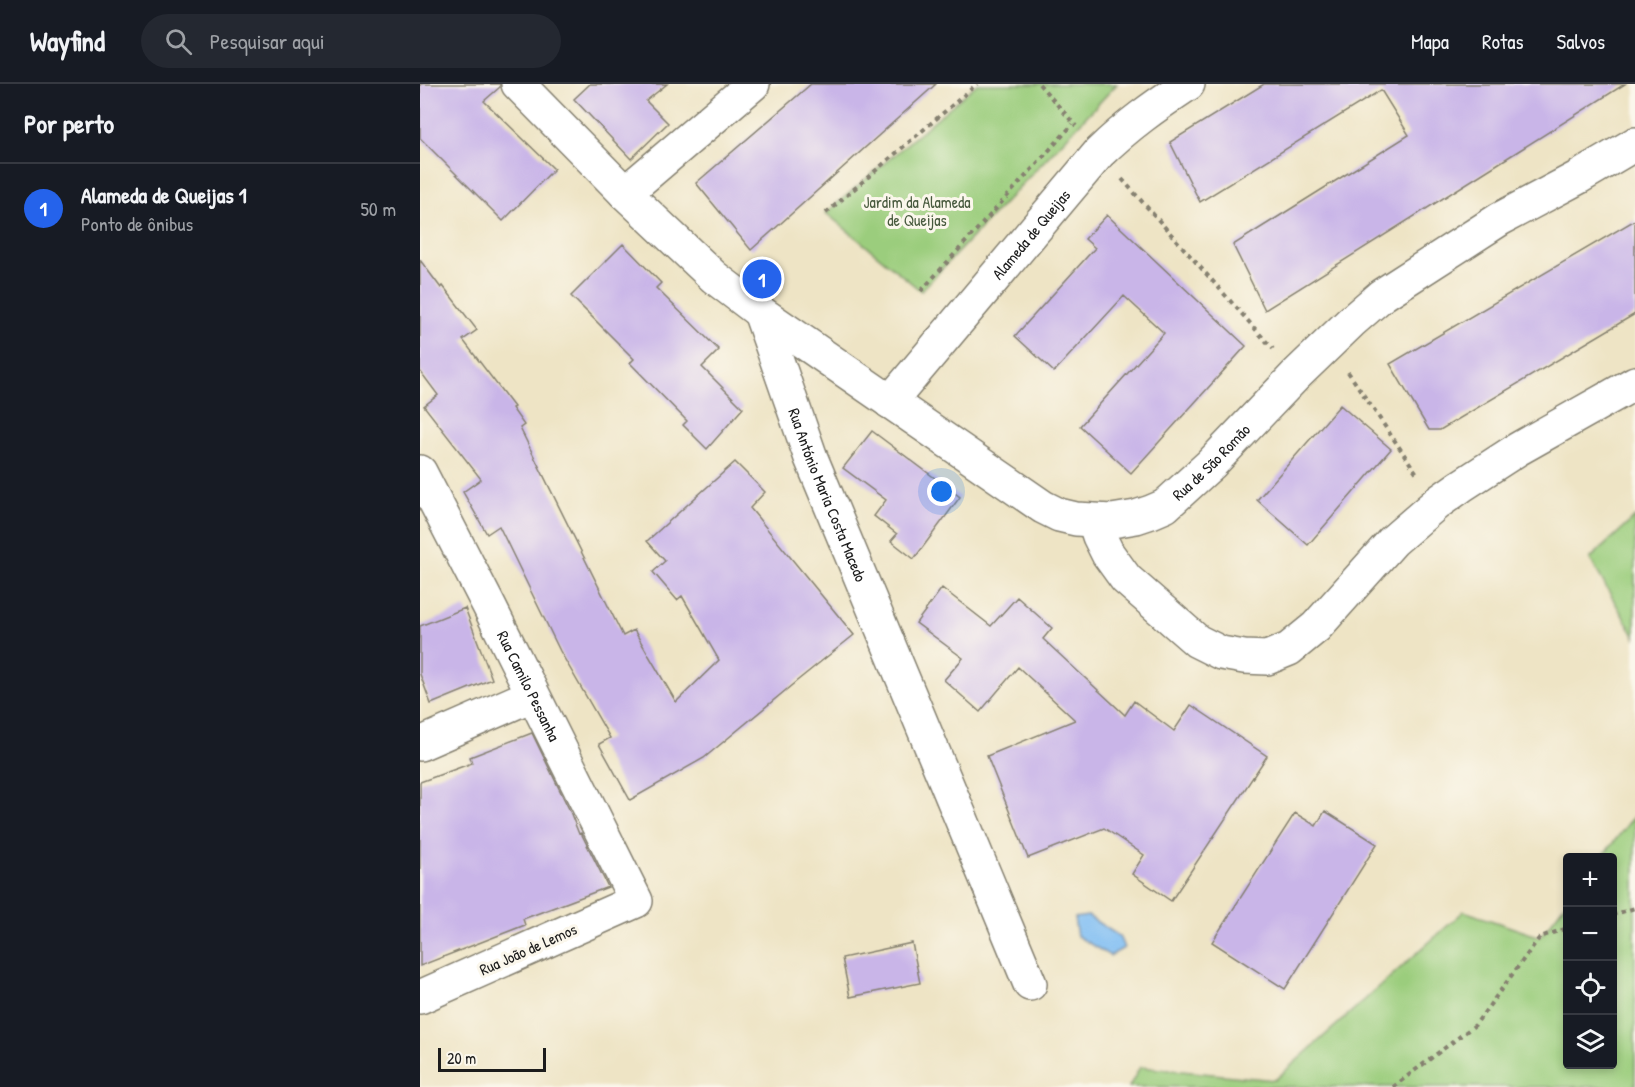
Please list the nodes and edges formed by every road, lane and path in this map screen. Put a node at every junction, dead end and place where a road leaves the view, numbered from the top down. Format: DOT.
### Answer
graph roads {
  1 [pos="518,84"];
  2 [pos="753,84"];
  3 [pos="977,84"];
  4 [pos="1039,84"];
  5 [pos="1050,84"];
  6 [pos="1188,84"];
  7 [pos="1044,90"];
  8 [pos="1073,124"];
  9 [pos="1635,144"];
  10 [pos="1099,153"];
  11 [pos="625,193"];
  12 [pos="826,213"];
  13 [pos="921,291"];
  14 [pos="760,312"];
  15 [pos="1296,375"];
  16 [pos="1352,378"];
  17 [pos="1635,383"];
  18 [pos="890,402"];
  19 [pos="1400,449"];
  20 [pos="420,472"];
  21 [pos="1094,521"];
  22 [pos="532,695"];
  23 [pos="420,744"];
  24 [pos="636,901"];
  25 [pos="1635,908"];
  26 [pos="1617,913"];
  27 [pos="1563,930"];
  28 [pos="1030,984"];
  29 [pos="420,997"];
  30 [pos="1393,1087"];
  1 -- 11 [label="street"];
  2 -- 11 [label="street"];
  3 -- 12 [label="path"];
  4 -- 7 [label="path"];
  5 -- 7 [label="path"];
  6 -- 10 [label="street, Alameda de Queijas"];
  7 -- 8 [label="path"];
  8 -- 10 [label="path"];
  8 -- 13 [label="path"];
  9 -- 15 [label="street, Rua de São Romão"];
  10 -- 15 [label="path"];
  10 -- 18 [label="street, Alameda de Queijas"];
  11 -- 14 [label="street"];
  14 -- 18 [label="street, Rua de São Romão"];
  14 -- 28 [label="street, Rua António Maria Costa Macedo"];
  15 -- 21 [label="street, Rua de São Romão"];
  16 -- 19 [label="path"];
  17 -- 21 [label="street"];
  18 -- 21 [label="street, Rua de São Romão"];
  20 -- 22 [label="street, Rua Camilo Pessanha"];
  22 -- 23 [label="street"];
  22 -- 24 [label="street, Rua Camilo Pessanha"];
  24 -- 29 [label="street, Rua João de Lemos"];
  25 -- 26 [label="path"];
  27 -- 30 [label="path"];
}
